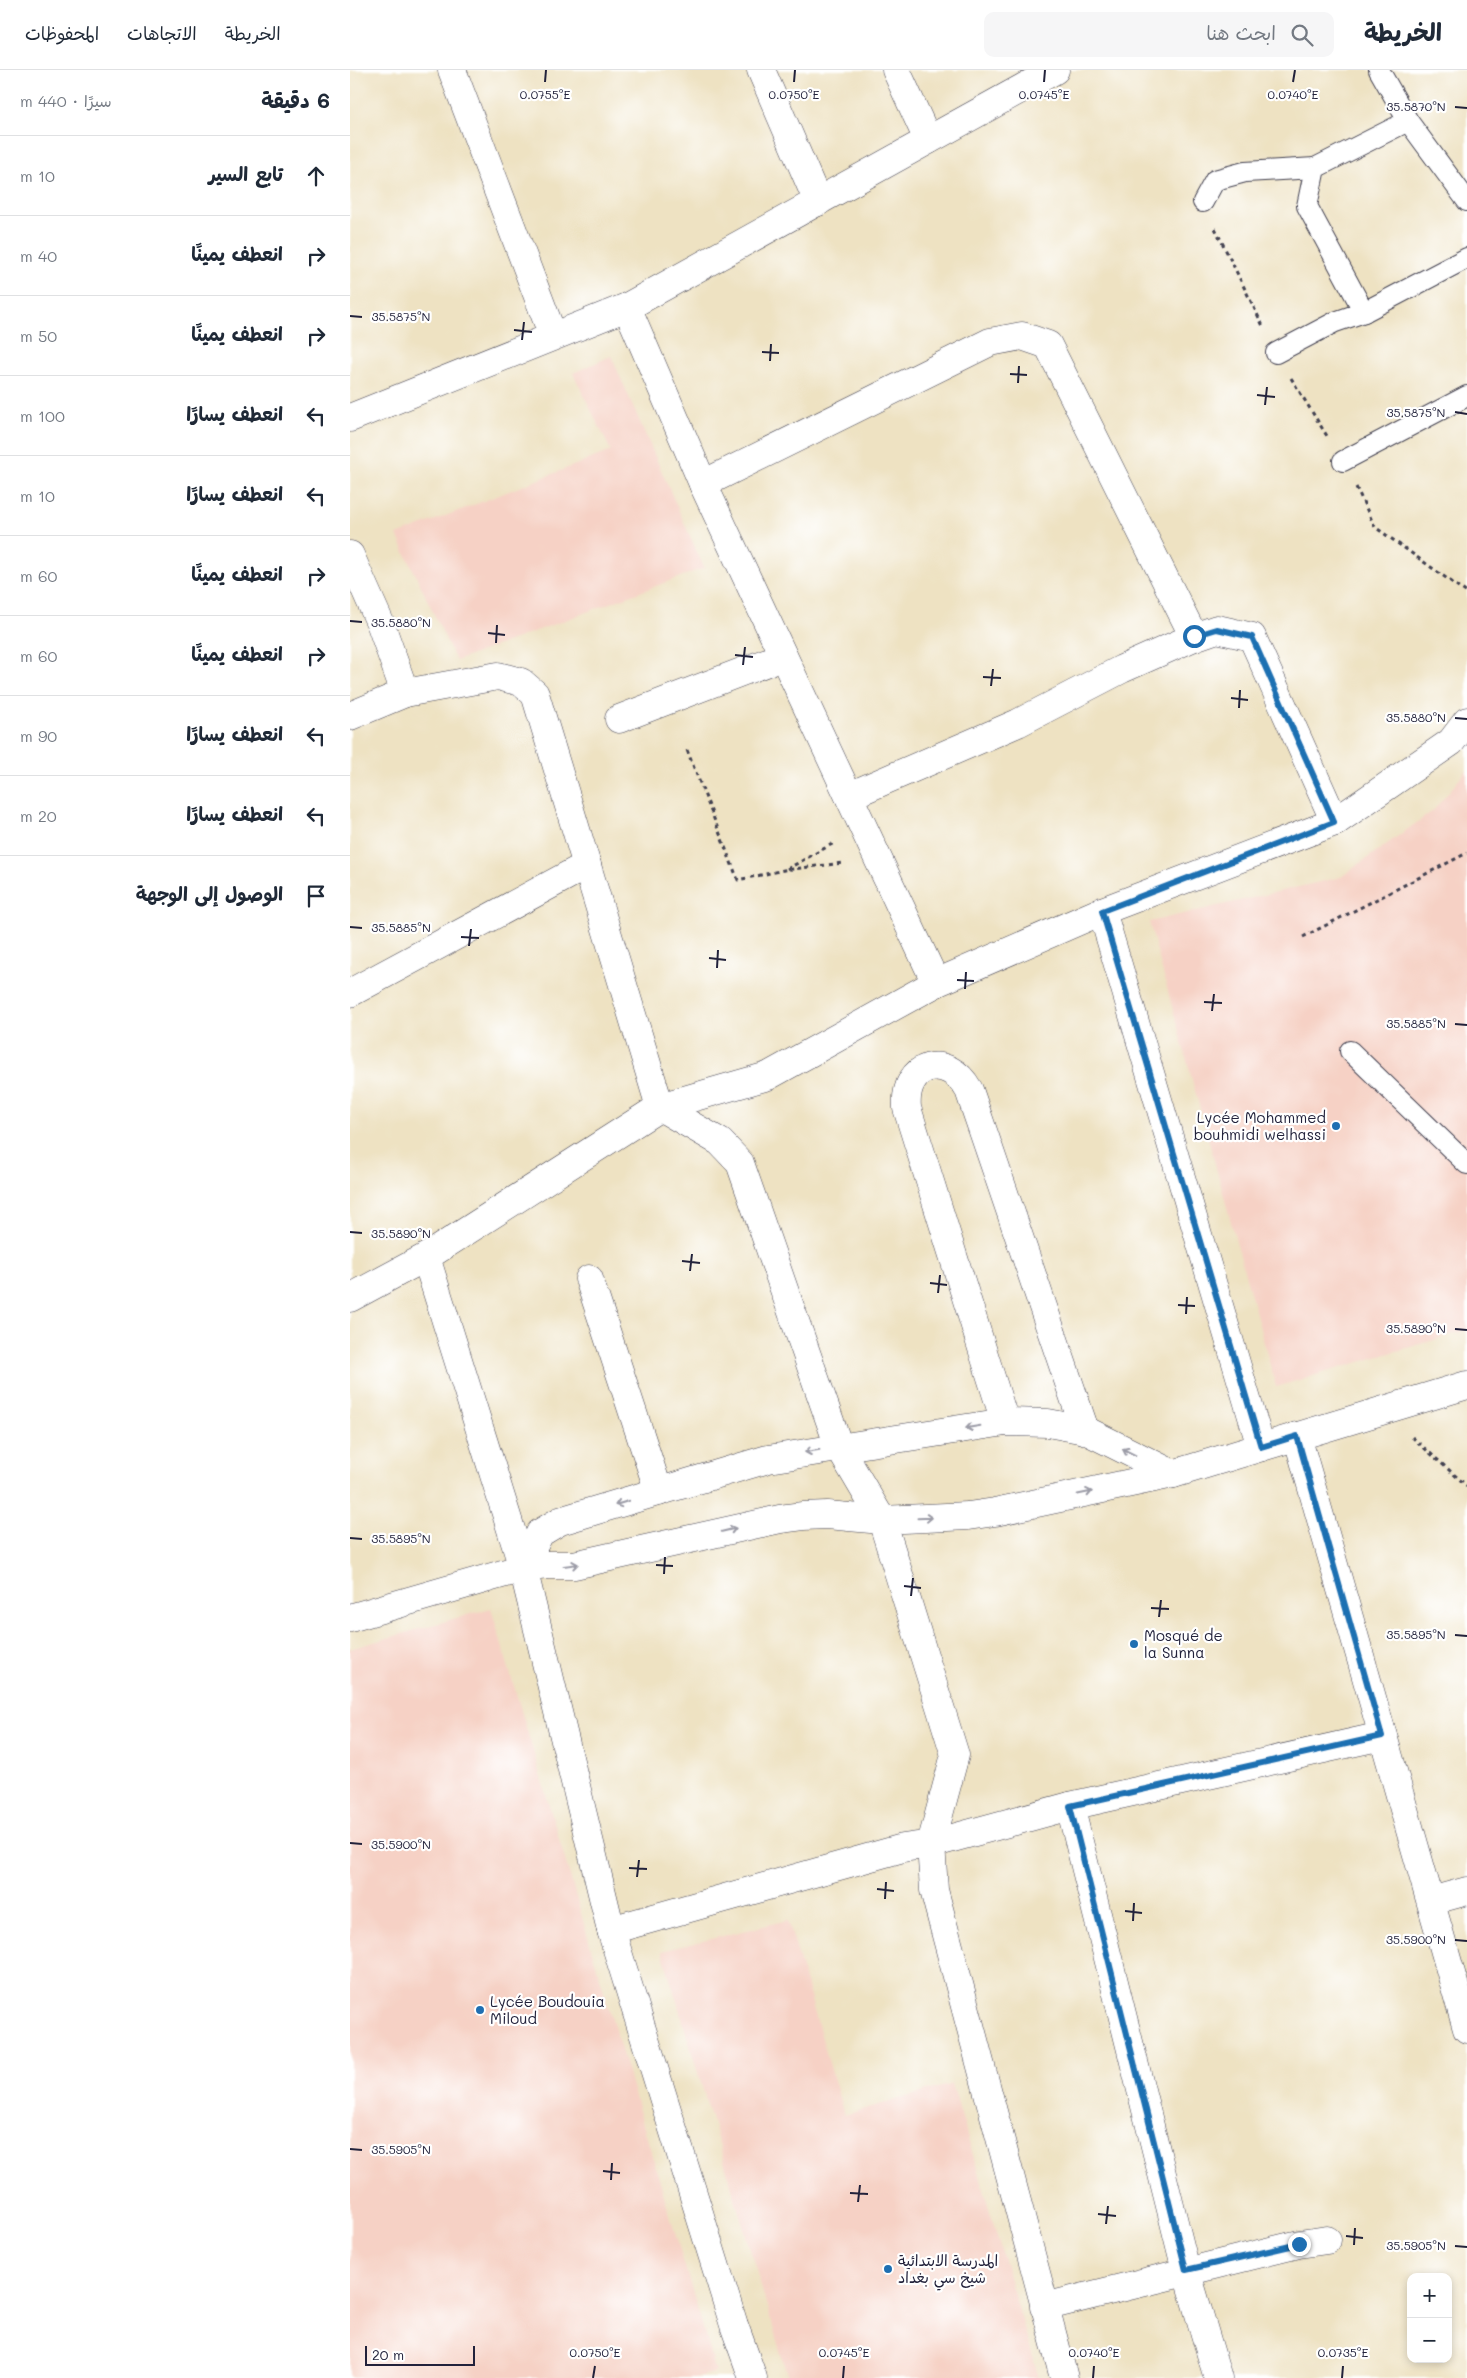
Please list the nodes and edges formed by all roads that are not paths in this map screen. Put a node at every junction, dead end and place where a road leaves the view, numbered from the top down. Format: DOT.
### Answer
graph roads {
  1 [pos="452,70"];
  2 [pos="761,70"];
  3 [pos="896,70"];
  4 [pos="1055,70"];
  5 [pos="1378,70"];
  6 [pos="1408,121"];
  7 [pos="928,140"];
  8 [pos="1315,168"];
  9 [pos="1467,201"];
  10 [pos="818,202"];
  11 [pos="1203,202"];
  12 [pos="1467,258"];
  13 [pos="627,307"];
  14 [pos="1364,312"];
  15 [pos="552,336"];
  16 [pos="1276,353"];
  17 [pos="1467,396"];
  18 [pos="350,418"];
  19 [pos="1343,461"];
  20 [pos="703,484"];
  21 [pos="350,555"];
  22 [pos="1194,636"];
  23 [pos="783,656"];
  24 [pos="405,693"];
  25 [pos="350,716"];
  26 [pos="619,719"];
  27 [pos="1467,721"];
  28 [pos="849,796"];
  29 [pos="1334,822"];
  30 [pos="587,864"];
  31 [pos="1102,911"];
  32 [pos="936,983"];
  33 [pos="350,993"];
  34 [pos="1350,1051"];
  35 [pos="660,1107"];
  36 [pos="1467,1164"];
  37 [pos="426,1257"];
  38 [pos="589,1279"];
  39 [pos="350,1298"];
  40 [pos="1467,1385"];
  41 [pos="1005,1422"];
  42 [pos="1085,1430"];
  43 [pos="1297,1436"];
  44 [pos="839,1447"];
  45 [pos="1261,1447"];
  46 [pos="1173,1474"];
  47 [pos="659,1492"];
  48 [pos="882,1520"];
  49 [pos="523,1568"];
  50 [pos="350,1618"];
  51 [pos="1382,1736"];
  52 [pos="1070,1806"];
  53 [pos="931,1844"];
  54 [pos="1467,1891"];
  55 [pos="1431,1901"];
  56 [pos="611,1930"];
  57 [pos="1467,2028"];
  58 [pos="1327,2240"];
  59 [pos="1186,2270"];
  60 [pos="1044,2307"];
  61 [pos="734,2325"];
  62 [pos="732,2378"];
  63 [pos="753,2378"];
  64 [pos="1064,2378"];
  65 [pos="1218,2378"];
  1 -- 15 [label="street"];
  2 -- 10 [label="street"];
  3 -- 7 [label="street"];
  4 -- 7 [label="street"];
  5 -- 6 [label="lane"];
  6 -- 8 [label="lane"];
  6 -- 9 [label="lane"];
  7 -- 10 [label="street"];
  8 -- 11 [label="lane"];
  8 -- 14 [label="lane"];
  10 -- 13 [label="street"];
  12 -- 14 [label="lane"];
  13 -- 15 [label="street"];
  13 -- 20 [label="street"];
  14 -- 16 [label="lane"];
  15 -- 18 [label="street"];
  17 -- 19 [label="lane"];
  20 -- 22 [label="street"];
  20 -- 23 [label="street"];
  21 -- 24 [label="street"];
  22 -- 28 [label="street"];
  22 -- 29 [label="street"];
  23 -- 26 [label="street"];
  23 -- 28 [label="street"];
  24 -- 25 [label="street"];
  24 -- 30 [label="street"];
  27 -- 29 [label="street"];
  28 -- 32 [label="street"];
  29 -- 31 [label="street"];
  30 -- 33 [label="street"];
  30 -- 35 [label="street"];
  31 -- 32 [label="street"];
  31 -- 45 [label="street"];
  32 -- 35 [label="street"];
  34 -- 36 [label="lane"];
  35 -- 37 [label="street"];
  35 -- 44 [label="street"];
  37 -- 39 [label="street"];
  37 -- 49 [label="street"];
  38 -- 47 [label="street"];
  40 -- 43 [label="street"];
  41 -- 42 [label="street"];
  41 -- 42 [label="street"];
  41 -- 44 [label="street, one-way"];
  46 -- 42 [label="street, one-way"];
  43 -- 45 [label="street"];
  43 -- 51 [label="street"];
  44 -- 47 [label="street, one-way"];
  44 -- 48 [label="street"];
  45 -- 46 [label="street"];
  48 -- 46 [label="street, one-way"];
  47 -- 49 [label="street, one-way"];
  49 -- 48 [label="street, one-way"];
  48 -- 53 [label="street"];
  49 -- 50 [label="street"];
  49 -- 56 [label="street"];
  51 -- 52 [label="street"];
  51 -- 55 [label="street"];
  52 -- 53 [label="street"];
  52 -- 59 [label="street"];
  53 -- 56 [label="street"];
  53 -- 60 [label="street"];
  54 -- 55 [label="street"];
  55 -- 57 [label="street"];
  56 -- 61 [label="street"];
  58 -- 59 [label="street"];
  59 -- 60 [label="street"];
  59 -- 65 [label="street"];
  60 -- 64 [label="street"];
  61 -- 62 [label="street"];
  61 -- 63 [label="street"];
}
